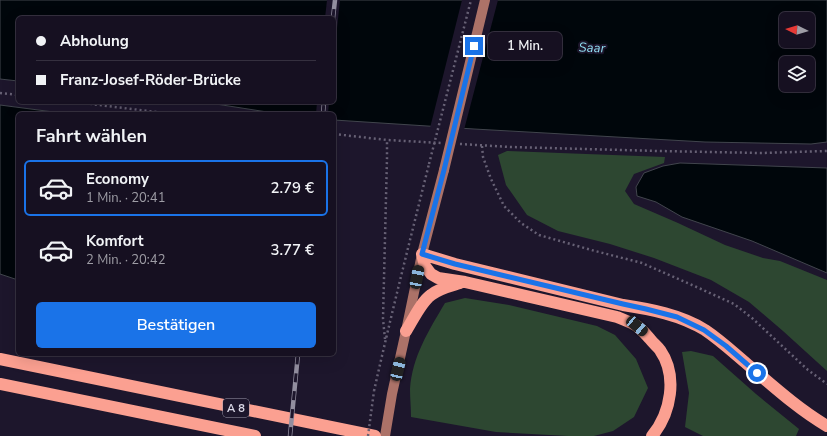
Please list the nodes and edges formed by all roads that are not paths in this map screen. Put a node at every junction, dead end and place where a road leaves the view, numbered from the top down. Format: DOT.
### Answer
graph roads {
  1 [pos="485,0"];
  2 [pos="422,254"];
  3 [pos="465,282"];
  4 [pos="406,331"];
  5 [pos="0,359"];
  6 [pos="0,384"];
  7 [pos="827,426"];
  8 [pos="255,436"];
  9 [pos="375,436"];
  10 [pos="385,436"];
  11 [pos="652,436"];
  1 -- 2 [label="main road, bridge"];
  2 -- 3 [label="highway"];
  2 -- 4 [label="main road"];
  2 -- 7 [label="highway"];
  3 -- 4 [label="highway"];
  3 -- 11 [label="highway"];
  4 -- 10 [label="main road"];
  5 -- 9 [label="highway, A 8"];
  6 -- 8 [label="highway, A 8"];
}
